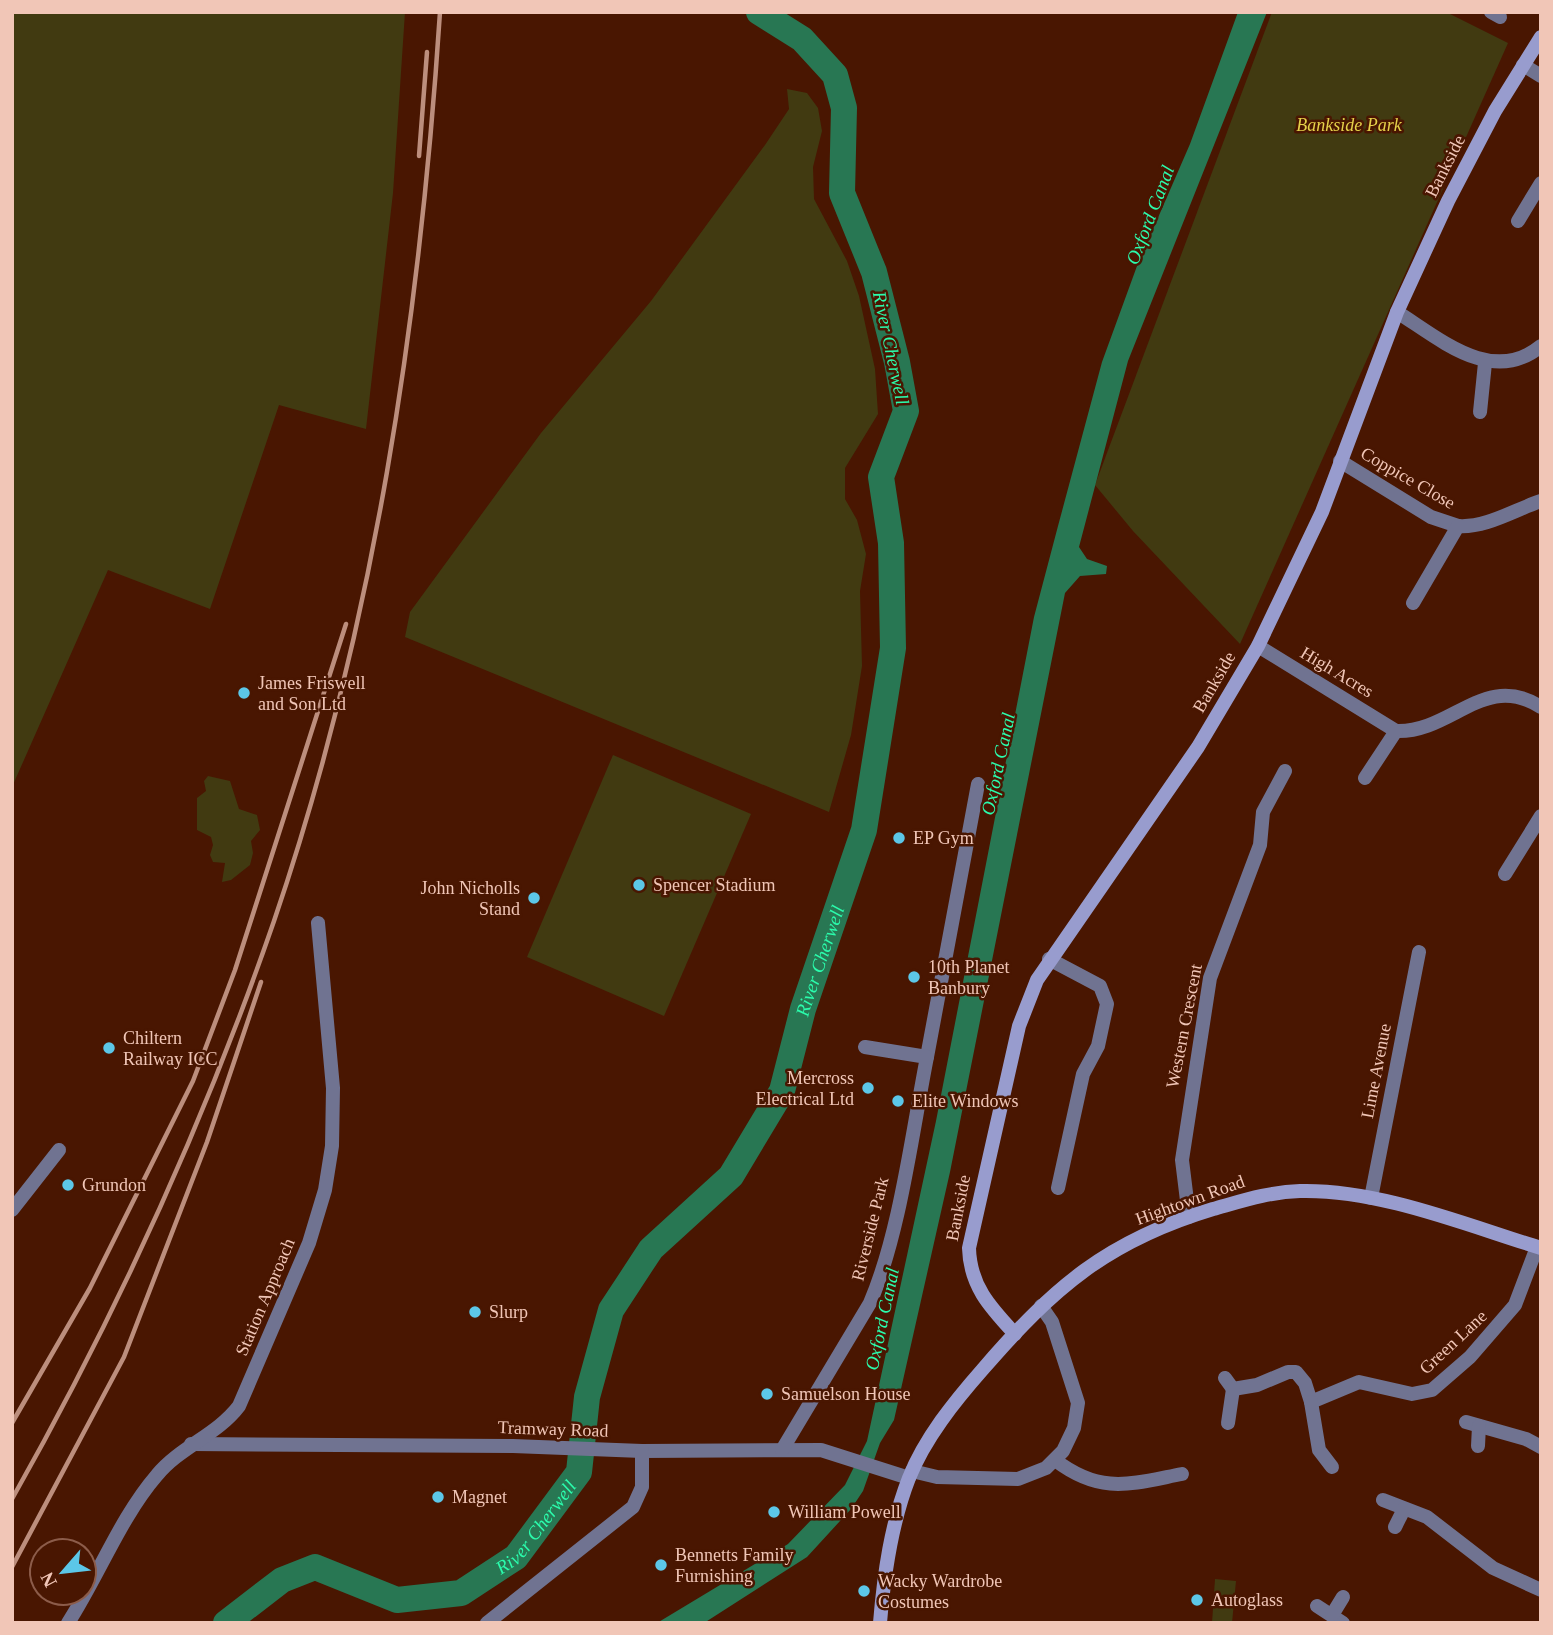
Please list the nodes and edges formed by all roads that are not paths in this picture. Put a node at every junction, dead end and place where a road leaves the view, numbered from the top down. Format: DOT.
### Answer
graph roads {
  1 [pos="1541,37"];
  2 [pos="1523,65"];
  3 [pos="1541,76"];
  4 [pos="1541,183"];
  5 [pos="1518,221"];
  6 [pos="1397,312"];
  7 [pos="1541,346"];
  8 [pos="1485,363"];
  9 [pos="1480,412"];
  10 [pos="1340,461"];
  11 [pos="1541,501"];
  12 [pos="1458,526"];
  13 [pos="1413,603"];
  14 [pos="1258,646"];
  15 [pos="1541,707"];
  16 [pos="1396,731"];
  17 [pos="1285,771"];
  18 [pos="1365,778"];
  19 [pos="978,784"];
  20 [pos="1541,816"];
  21 [pos="1506,874"];
  22 [pos="318,923"];
  23 [pos="1419,952"];
  24 [pos="1049,959"];
  25 [pos="865,1046"];
  26 [pos="927,1057"];
  27 [pos="59,1150"];
  28 [pos="1058,1188"];
  29 [pos="1371,1198"];
  30 [pos="12,1210"];
  31 [pos="1189,1217"];
  32 [pos="1539,1247"];
  33 [pos="1041,1306"];
  34 [pos="1015,1334"];
  35 [pos="1311,1402"];
  36 [pos="1228,1423"];
  37 [pos="191,1444"];
  38 [pos="1478,1446"];
  39 [pos="1541,1447"];
  40 [pos="782,1450"];
  41 [pos="642,1451"];
  42 [pos="1055,1461"];
  43 [pos="1332,1467"];
  44 [pos="911,1474"];
  45 [pos="1182,1474"];
  46 [pos="1383,1500"];
  47 [pos="1404,1509"];
  48 [pos="1395,1527"];
  49 [pos="1541,1590"];
  50 [pos="1343,1597"];
  51 [pos="1317,1606"];
  52 [pos="1337,1619"];
  53 [pos="68,1623"];
  54 [pos="486,1623"];
  55 [pos="880,1623"];
  1 -- 2 [label="street, Bankside"];
  2 -- 3 [label="street"];
  2 -- 6 [label="street, Bankside"];
  4 -- 5 [label="street"];
  6 -- 8 [label="street"];
  6 -- 10 [label="street, Bankside"];
  7 -- 8 [label="street"];
  8 -- 9 [label="street"];
  10 -- 12 [label="street, Coppice Close"];
  10 -- 14 [label="street, Bankside"];
  11 -- 12 [label="street, Coppice Close"];
  12 -- 13 [label="street, Coppice Close"];
  14 -- 16 [label="street, High Acres"];
  14 -- 24 [label="street, Bankside"];
  15 -- 16 [label="street"];
  16 -- 18 [label="street"];
  17 -- 31 [label="street, Western Crescent"];
  19 -- 26 [label="street, Riverside Park"];
  20 -- 21 [label="street"];
  22 -- 37 [label="street, Station Approach"];
  23 -- 29 [label="street, Lime Avenue"];
  24 -- 28 [label="street"];
  24 -- 34 [label="street, Bankside"];
  25 -- 26 [label="street"];
  26 -- 40 [label="street, Riverside Park"];
  27 -- 30 [label="street"];
  29 -- 31 [label="street, Hightown Road"];
  29 -- 32 [label="street, Hightown Road"];
  31 -- 33 [label="street, Hightown Road"];
  32 -- 35 [label="street, Green Lane"];
  33 -- 34 [label="street, Hightown Road"];
  33 -- 42 [label="street"];
  34 -- 44 [label="street, Hightown Road"];
  35 -- 36 [label="street"];
  35 -- 43 [label="street"];
  37 -- 41 [label="street, Tramway Road"];
  37 -- 53 [label="street, Station Approach"];
  38 -- 39 [label="street"];
  40 -- 41 [label="street, Tramway Road"];
  40 -- 44 [label="street, Tramway Road"];
  41 -- 54 [label="street"];
  42 -- 44 [label="street, Tramway Road"];
  42 -- 45 [label="street"];
  44 -- 55 [label="street, Hightown Road"];
  46 -- 47 [label="street"];
  47 -- 48 [label="street"];
  47 -- 49 [label="street"];
  50 -- 52 [label="street"];
  51 -- 52 [label="street"];
}
